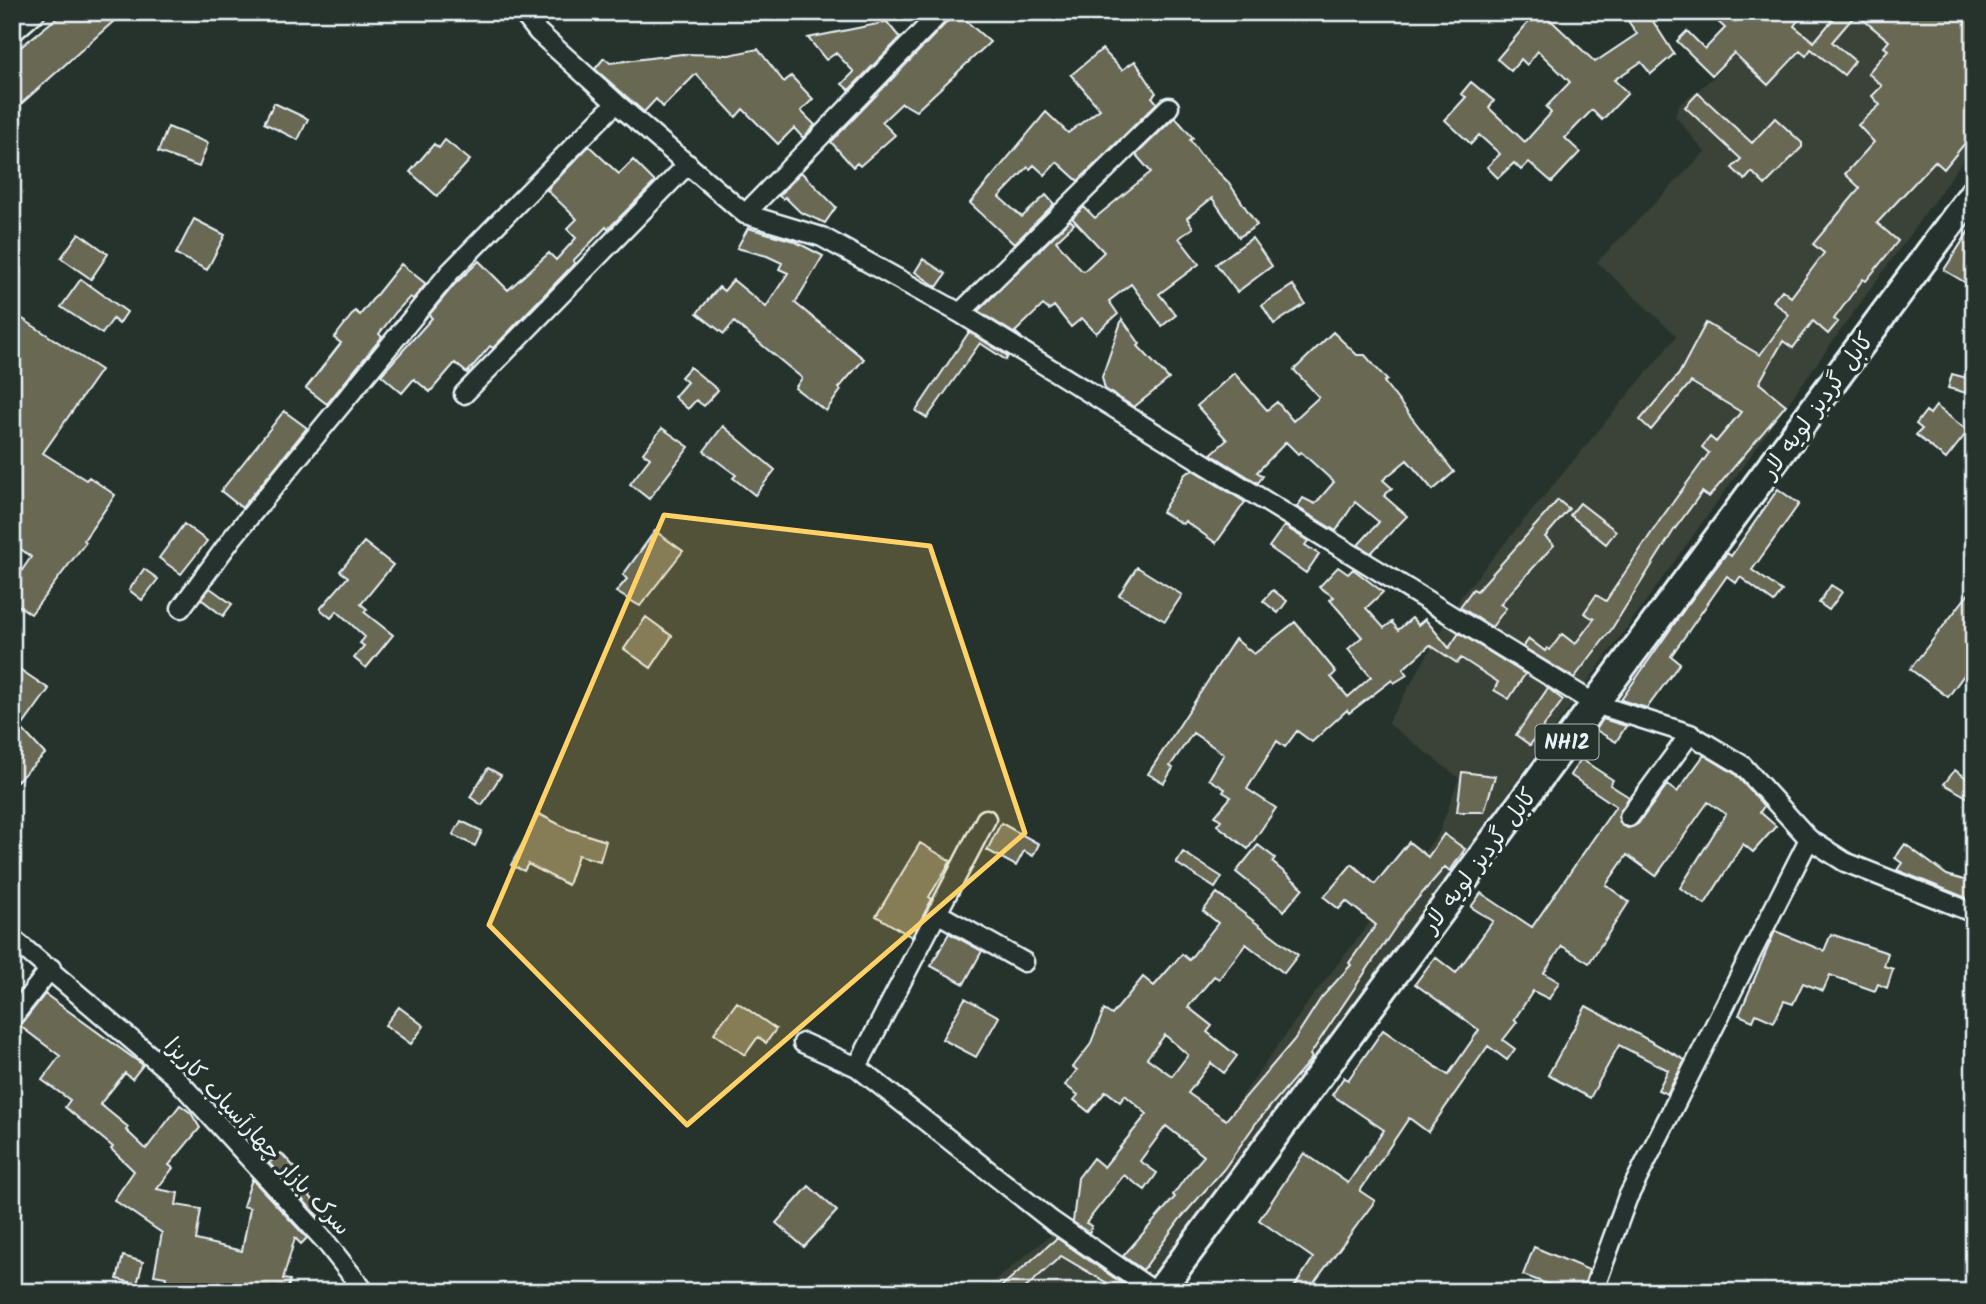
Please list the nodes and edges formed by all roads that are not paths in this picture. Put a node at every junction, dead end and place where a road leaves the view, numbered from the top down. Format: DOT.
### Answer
graph roads {
  1 [pos="36,12"];
  2 [pos="522,12"];
  3 [pos="941,12"];
  4 [pos="12,33"];
  5 [pos="616,103"];
  6 [pos="1169,107"];
  7 [pos="688,164"];
  8 [pos="1974,192"];
  9 [pos="745,214"];
  10 [pos="960,313"];
  11 [pos="464,394"];
  12 [pos="181,608"];
  13 [pos="1595,704"];
  14 [pos="1690,734"];
  15 [pos="1629,817"];
  16 [pos="986,818"];
  17 [pos="1809,839"];
  18 [pos="937,913"];
  19 [pos="1974,913"];
  20 [pos="12,939"];
  21 [pos="1024,962"];
  22 [pos="51,968"];
  23 [pos="12,1018"];
  24 [pos="803,1043"];
  25 [pos="857,1067"];
  26 [pos="365,1292"];
  27 [pos="1157,1292"];
  28 [pos="1594,1292"];
  1 -- 4 [label="street"];
  2 -- 5 [label="street"];
  3 -- 9 [label="street"];
  5 -- 7 [label="street"];
  5 -- 12 [label="street"];
  6 -- 10 [label="street"];
  7 -- 9 [label="street"];
  7 -- 11 [label="street"];
  8 -- 13 [label="highway, کابل گردیز لویه لار / NH12"];
  9 -- 10 [label="street"];
  10 -- 13 [label="street"];
  13 -- 14 [label="street"];
  13 -- 27 [label="highway, کابل گردیز لویه لار / NH12"];
  14 -- 15 [label="street"];
  14 -- 17 [label="street"];
  16 -- 18 [label="street"];
  17 -- 19 [label="street"];
  17 -- 28 [label="street"];
  18 -- 21 [label="street"];
  18 -- 25 [label="street"];
  20 -- 22 [label="street, سرک بازار چهارآسیاب کاریزا"];
  22 -- 23 [label="street"];
  22 -- 26 [label="street, سرک بازار چهارآسیاب کاریزا"];
  24 -- 25 [label="street"];
  25 -- 27 [label="street"];
}
